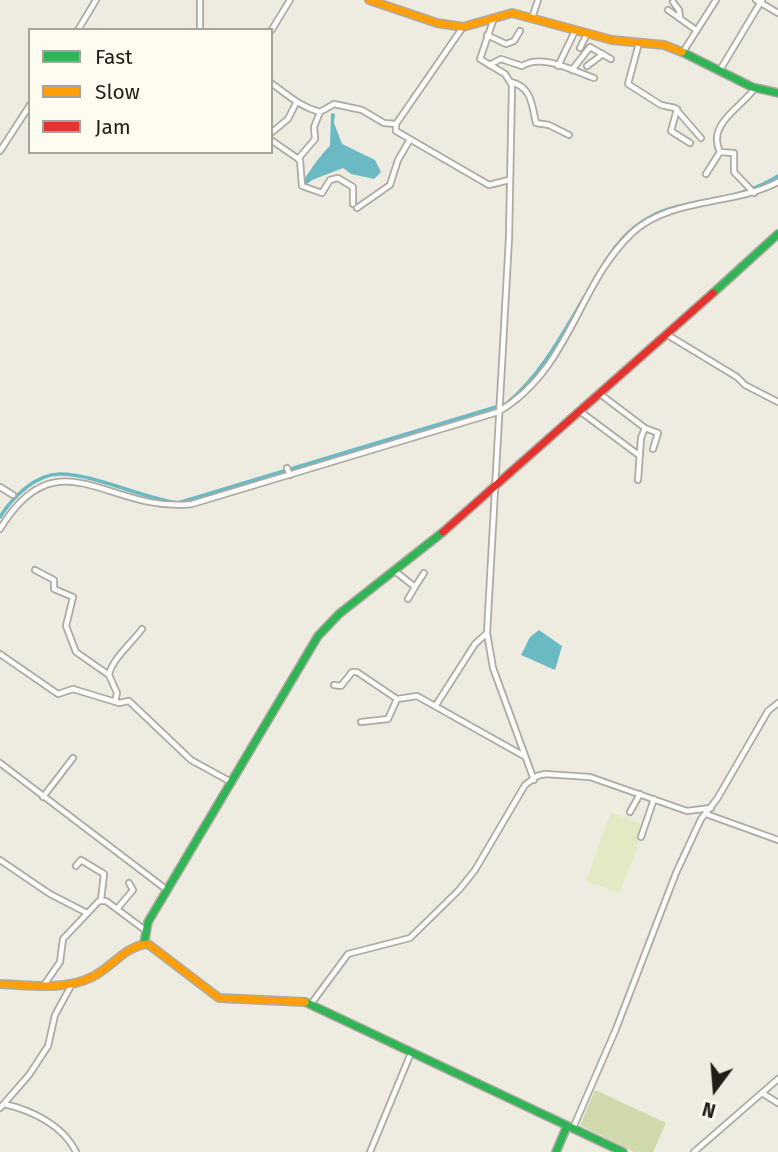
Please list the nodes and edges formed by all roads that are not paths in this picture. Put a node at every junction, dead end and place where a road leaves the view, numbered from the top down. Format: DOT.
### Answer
graph roads {
  1 [pos="96,0"];
  2 [pos="201,0"];
  3 [pos="290,0"];
  4 [pos="369,0"];
  5 [pos="538,0"];
  6 [pos="716,0"];
  7 [pos="760,1"];
  8 [pos="673,2"];
  9 [pos="668,10"];
  10 [pos="778,13"];
  11 [pos="533,18"];
  12 [pos="680,18"];
  13 [pos="493,20"];
  14 [pos="463,27"];
  15 [pos="79,28"];
  16 [pos="200,28"];
  17 [pos="273,28"];
  18 [pos="696,30"];
  19 [pos="520,31"];
  20 [pos="575,31"];
  21 [pos="487,34"];
  22 [pos="587,34"];
  23 [pos="600,37"];
  24 [pos="639,43"];
  25 [pos="580,48"];
  26 [pos="596,48"];
  27 [pos="684,52"];
  28 [pos="603,54"];
  29 [pos="611,59"];
  30 [pos="489,65"];
  31 [pos="558,66"];
  32 [pos="587,66"];
  33 [pos="720,69"];
  34 [pos="572,70"];
  35 [pos="594,78"];
  36 [pos="511,82"];
  37 [pos="273,84"];
  38 [pos="755,88"];
  39 [pos="777,94"];
  40 [pos="296,103"];
  41 [pos="28,108"];
  42 [pos="677,109"];
  43 [pos="320,111"];
  44 [pos="396,124"];
  45 [pos="273,131"];
  46 [pos="569,135"];
  47 [pos="701,138"];
  48 [pos="409,141"];
  49 [pos="273,142"];
  50 [pos="690,143"];
  51 [pos="0,151"];
  52 [pos="720,152"];
  53 [pos="298,159"];
  54 [pos="706,174"];
  55 [pos="509,180"];
  56 [pos="778,182"];
  57 [pos="753,192"];
  58 [pos="778,234"];
  59 [pos="665,333"];
  60 [pos="604,390"];
  61 [pos="778,402"];
  62 [pos="498,411"];
  63 [pos="581,412"];
  64 [pos="645,428"];
  65 [pos="653,449"];
  66 [pos="641,457"];
  67 [pos="638,480"];
  68 [pos="0,487"];
  69 [pos="494,488"];
  70 [pos="13,495"];
  71 [pos="0,529"];
  72 [pos="35,570"];
  73 [pos="396,572"];
  74 [pos="424,573"];
  75 [pos="415,587"];
  76 [pos="408,599"];
  77 [pos="142,629"];
  78 [pos="487,633"];
  79 [pos="0,654"];
  80 [pos="109,675"];
  81 [pos="334,685"];
  82 [pos="397,699"];
  83 [pos="115,702"];
  84 [pos="778,703"];
  85 [pos="436,705"];
  86 [pos="361,722"];
  87 [pos="525,757"];
  88 [pos="73,758"];
  89 [pos="0,763"];
  90 [pos="534,780"];
  91 [pos="232,783"];
  92 [pos="640,793"];
  93 [pos="43,797"];
  94 [pos="654,799"];
  95 [pos="711,808"];
  96 [pos="630,811"];
  97 [pos="706,814"];
  98 [pos="641,837"];
  99 [pos="778,840"];
  100 [pos="0,860"];
  101 [pos="76,866"];
  102 [pos="129,883"];
  103 [pos="168,891"];
  104 [pos="102,900"];
  105 [pos="117,909"];
  106 [pos="87,913"];
  107 [pos="145,930"];
  108 [pos="144,944"];
  109 [pos="0,984"];
  110 [pos="72,984"];
  111 [pos="44,985"];
  112 [pos="310,1005"];
  113 [pos="411,1053"];
  114 [pos="778,1079"];
  115 [pos="762,1093"];
  116 [pos="778,1103"];
  117 [pos="2,1106"];
  118 [pos="570,1127"];
  119 [pos="76,1152"];
  120 [pos="370,1152"];
  121 [pos="556,1152"];
  122 [pos="623,1152"];
  123 [pos="694,1152"];
  1 -- 15 [label="street"];
  2 -- 16 [label="street"];
  3 -- 17 [label="street"];
  4 -- 14 [label="street"];
  5 -- 11 [label="street"];
  6 -- 18 [label="street"];
  7 -- 10 [label="street"];
  7 -- 33 [label="street"];
  8 -- 12 [label="street"];
  9 -- 12 [label="street"];
  11 -- 13 [label="street"];
  11 -- 20 [label="street"];
  12 -- 18 [label="street"];
  13 -- 14 [label="street"];
  13 -- 21 [label="street"];
  14 -- 44 [label="street"];
  18 -- 27 [label="street"];
  19 -- 21 [label="street"];
  20 -- 22 [label="street"];
  20 -- 31 [label="street"];
  21 -- 30 [label="street"];
  22 -- 23 [label="street"];
  22 -- 25 [label="street"];
  23 -- 24 [label="street"];
  23 -- 26 [label="street"];
  24 -- 27 [label="street"];
  24 -- 42 [label="street"];
  26 -- 28 [label="street"];
  26 -- 34 [label="street"];
  27 -- 33 [label="street"];
  28 -- 29 [label="street"];
  28 -- 32 [label="street"];
  30 -- 31 [label="street"];
  30 -- 36 [label="street"];
  31 -- 34 [label="street"];
  33 -- 38 [label="street"];
  34 -- 35 [label="street"];
  36 -- 46 [label="street"];
  36 -- 55 [label="street"];
  37 -- 40 [label="street"];
  38 -- 39 [label="street"];
  38 -- 52 [label="street"];
  40 -- 43 [label="street"];
  40 -- 45 [label="street"];
  41 -- 51 [label="street"];
  42 -- 47 [label="street"];
  42 -- 50 [label="street"];
  43 -- 44 [label="street"];
  43 -- 53 [label="street"];
  44 -- 48 [label="street"];
  48 -- 53 [label="street"];
  48 -- 55 [label="street"];
  49 -- 53 [label="street"];
  52 -- 54 [label="street"];
  52 -- 57 [label="street"];
  55 -- 62 [label="street"];
  56 -- 57 [label="street"];
  57 -- 62 [label="street"];
  58 -- 59 [label="street"];
  59 -- 60 [label="street"];
  59 -- 61 [label="street"];
  60 -- 63 [label="street"];
  60 -- 64 [label="street"];
  62 -- 69 [label="street"];
  62 -- 71 [label="street"];
  63 -- 66 [label="street"];
  63 -- 69 [label="street"];
  64 -- 65 [label="street"];
  64 -- 66 [label="street"];
  66 -- 67 [label="street"];
  68 -- 70 [label="street"];
  69 -- 73 [label="street"];
  69 -- 78 [label="street"];
  72 -- 80 [label="street"];
  73 -- 75 [label="street"];
  73 -- 91 [label="street"];
  74 -- 75 [label="street"];
  75 -- 76 [label="street"];
  77 -- 80 [label="street"];
  78 -- 85 [label="street"];
  78 -- 87 [label="street"];
  79 -- 83 [label="street"];
  80 -- 83 [label="street"];
  81 -- 82 [label="street"];
  82 -- 85 [label="street"];
  82 -- 86 [label="street"];
  83 -- 91 [label="street"];
  84 -- 95 [label="street"];
  85 -- 87 [label="street"];
  87 -- 90 [label="street"];
  88 -- 93 [label="street"];
  89 -- 93 [label="street"];
  90 -- 92 [label="street"];
  90 -- 112 [label="street"];
  91 -- 103 [label="street"];
  92 -- 94 [label="street"];
  92 -- 96 [label="street"];
  93 -- 103 [label="street"];
  94 -- 95 [label="street"];
  94 -- 98 [label="street"];
  95 -- 97 [label="street"];
  97 -- 99 [label="street"];
  97 -- 118 [label="street"];
  100 -- 106 [label="street"];
  101 -- 104 [label="street"];
  102 -- 105 [label="street"];
  103 -- 107 [label="street"];
  104 -- 105 [label="street"];
  104 -- 106 [label="street"];
  105 -- 107 [label="street"];
  106 -- 111 [label="street"];
  107 -- 108 [label="street"];
  108 -- 110 [label="street"];
  108 -- 112 [label="street"];
  109 -- 111 [label="street"];
  110 -- 111 [label="street"];
  110 -- 117 [label="street"];
  112 -- 113 [label="street"];
  113 -- 118 [label="street"];
  113 -- 120 [label="street"];
  114 -- 115 [label="street"];
  115 -- 116 [label="street"];
  115 -- 123 [label="street"];
  117 -- 119 [label="street"];
  118 -- 121 [label="street"];
  118 -- 122 [label="street"];
}
